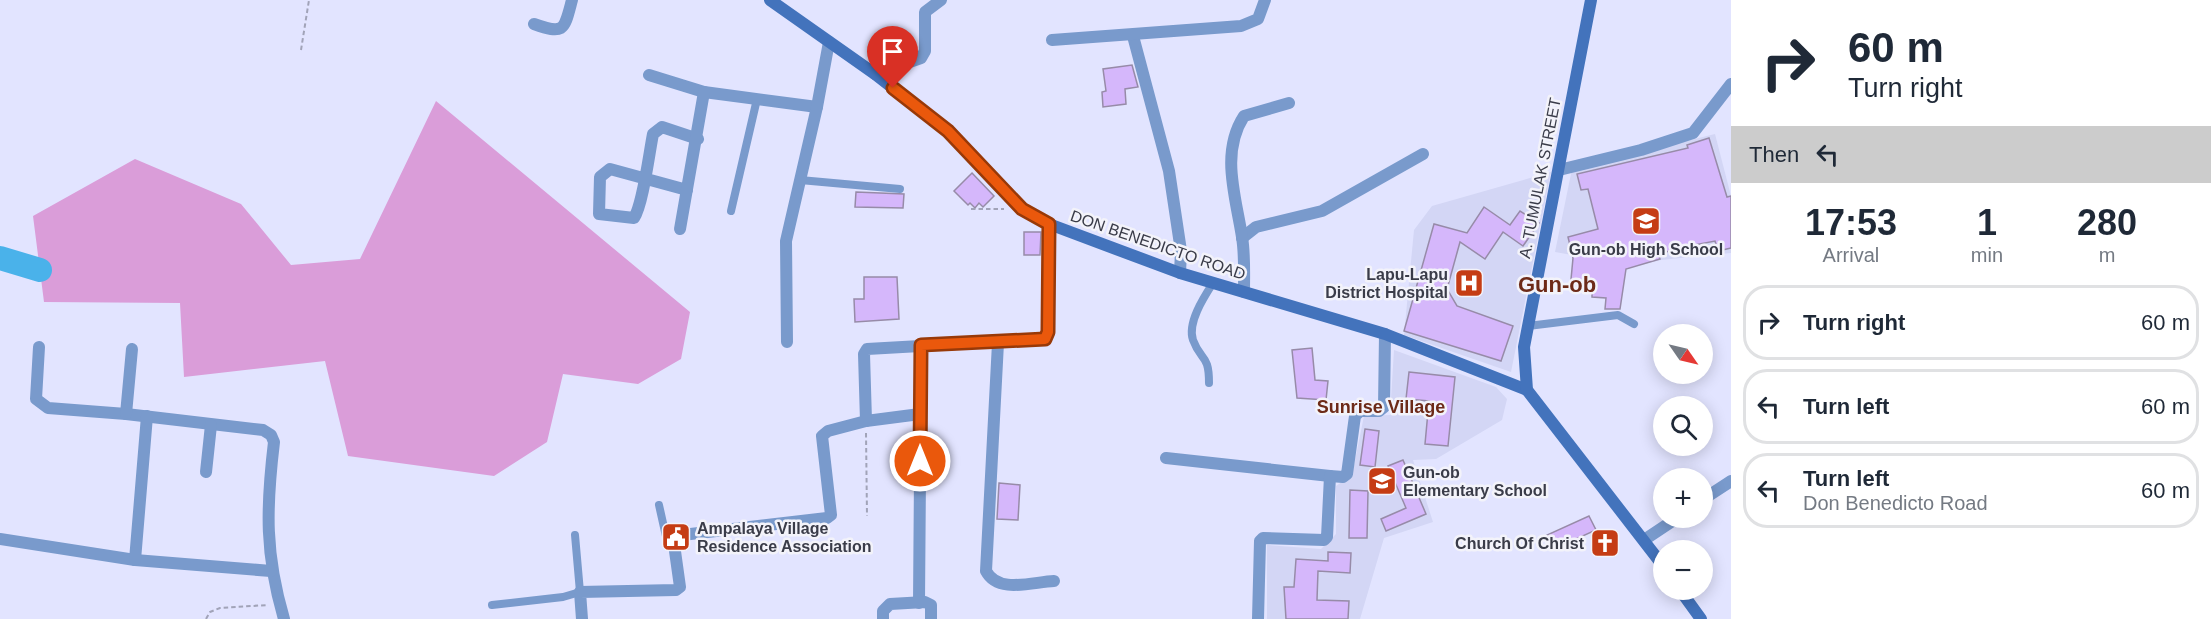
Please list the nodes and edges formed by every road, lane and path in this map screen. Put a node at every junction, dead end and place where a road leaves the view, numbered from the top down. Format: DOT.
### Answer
graph roads {
  1 [pos="309,0"];
  2 [pos="572,0"];
  3 [pos="770,0"];
  4 [pos="941,0"];
  5 [pos="1265,0"];
  6 [pos="1591,0"];
  7 [pos="534,24"];
  8 [pos="1133,36"];
  9 [pos="1052,40"];
  10 [pos="829,42"];
  11 [pos="301,50"];
  12 [pos="875,74"];
  13 [pos="649,75"];
  14 [pos="1731,84"];
  15 [pos="704,92"];
  16 [pos="757,99"];
  17 [pos="1289,104"];
  18 [pos="817,107"];
  19 [pos="698,139"];
  20 [pos="1423,154"];
  21 [pos="1559,170"];
  22 [pos="643,179"];
  23 [pos="800,180"];
  24 [pos="900,189"];
  25 [pos="687,190"];
  26 [pos="970,209"];
  27 [pos="1022,209"];
  28 [pos="731,211"];
  29 [pos="1049,224"];
  30 [pos="680,229"];
  31 [pos="1242,238"];
  32 [pos="1180,273"];
  33 [pos="1213,283"];
  34 [pos="1244,292"];
  35 [pos="1634,324"];
  36 [pos="1528,326"];
  37 [pos="1385,334"];
  38 [pos="787,342"];
  39 [pos="998,343"];
  40 [pos="921,345"];
  41 [pos="39,347"];
  42 [pos="132,349"];
  43 [pos="1209,383"];
  44 [pos="1527,390"];
  45 [pos="126,414"];
  46 [pos="920,414"];
  47 [pos="147,416"];
  48 [pos="866,421"];
  49 [pos="211,425"];
  50 [pos="1166,458"];
  51 [pos="206,472"];
  52 [pos="1330,476"];
  53 [pos="1731,481"];
  54 [pos="1713,493"];
  55 [pos="659,505"];
  56 [pos="867,516"];
  57 [pos="1662,528"];
  58 [pos="575,535"];
  59 [pos="0,539"];
  60 [pos="1644,540"];
  61 [pos="674,544"];
  62 [pos="1653,552"];
  63 [pos="135,560"];
  64 [pos="271,571"];
  65 [pos="1054,581"];
  66 [pos="580,592"];
  67 [pos="1687,600"];
  68 [pos="919,603"];
  69 [pos="492,605"];
  70 [pos="280,606"];
  71 [pos="206,619"];
  72 [pos="284,619"];
  73 [pos="582,619"];
  74 [pos="883,619"];
  75 [pos="931,619"];
  76 [pos="1258,619"];
  77 [pos="1701,619"];
  1 -- 11 [label="path"];
  2 -- 7 [label="street"];
  3 -- 10 [label="street, DON BENEDICTO ROAD"];
  4 -- 12 [label="street"];
  5 -- 8 [label="street"];
  6 -- 21 [label="street, A. TUMULAK STREET"];
  8 -- 9 [label="street"];
  8 -- 32 [label="street"];
  10 -- 12 [label="street, DON BENEDICTO ROAD"];
  10 -- 18 [label="street"];
  12 -- 27 [label="street, DON BENEDICTO ROAD"];
  13 -- 15 [label="street"];
  14 -- 21 [label="street"];
  15 -- 16 [label="street"];
  15 -- 19 [label="street"];
  16 -- 18 [label="street"];
  16 -- 28 [label="lane"];
  17 -- 31 [label="street"];
  18 -- 23 [label="street"];
  19 -- 22 [label="street"];
  19 -- 25 [label="street"];
  20 -- 31 [label="street"];
  21 -- 36 [label="street, A. TUMULAK STREET"];
  22 -- 22 [label="street"];
  22 -- 25 [label="street"];
  23 -- 24 [label="lane"];
  23 -- 38 [label="street"];
  25 -- 30 [label="street"];
  26 -- 27 [label="path"];
  27 -- 29 [label="street, DON BENEDICTO ROAD"];
  29 -- 32 [label="street, DON BENEDICTO ROAD"];
  29 -- 39 [label="street"];
  31 -- 34 [label="street"];
  32 -- 33 [label="street, DON BENEDICTO ROAD"];
  33 -- 34 [label="street, DON BENEDICTO ROAD"];
  33 -- 43 [label="lane"];
  34 -- 37 [label="street, DON BENEDICTO ROAD"];
  35 -- 36 [label="lane"];
  36 -- 44 [label="street, A. TUMULAK STREET"];
  37 -- 44 [label="street, DON BENEDICTO ROAD"];
  37 -- 52 [label="street"];
  39 -- 40 [label="street"];
  39 -- 65 [label="street"];
  40 -- 46 [label="street"];
  40 -- 48 [label="street"];
  41 -- 45 [label="street"];
  42 -- 45 [label="street"];
  44 -- 60 [label="street"];
  45 -- 47 [label="street"];
  46 -- 48 [label="street"];
  46 -- 68 [label="street"];
  47 -- 49 [label="street"];
  47 -- 63 [label="street"];
  48 -- 56 [label="path"];
  48 -- 61 [label="street"];
  49 -- 51 [label="street"];
  49 -- 64 [label="street"];
  50 -- 52 [label="street"];
  52 -- 76 [label="street"];
  53 -- 54 [label="street"];
  55 -- 61 [label="lane"];
  57 -- 60 [label="street"];
  58 -- 66 [label="lane"];
  59 -- 63 [label="street"];
  60 -- 62 [label="street"];
  61 -- 66 [label="street"];
  63 -- 64 [label="street"];
  64 -- 70 [label="street"];
  66 -- 69 [label="lane"];
  66 -- 73 [label="street"];
  67 -- 77 [label="street"];
  68 -- 74 [label="street"];
  68 -- 75 [label="street"];
  70 -- 71 [label="path"];
  70 -- 72 [label="street"];
}
